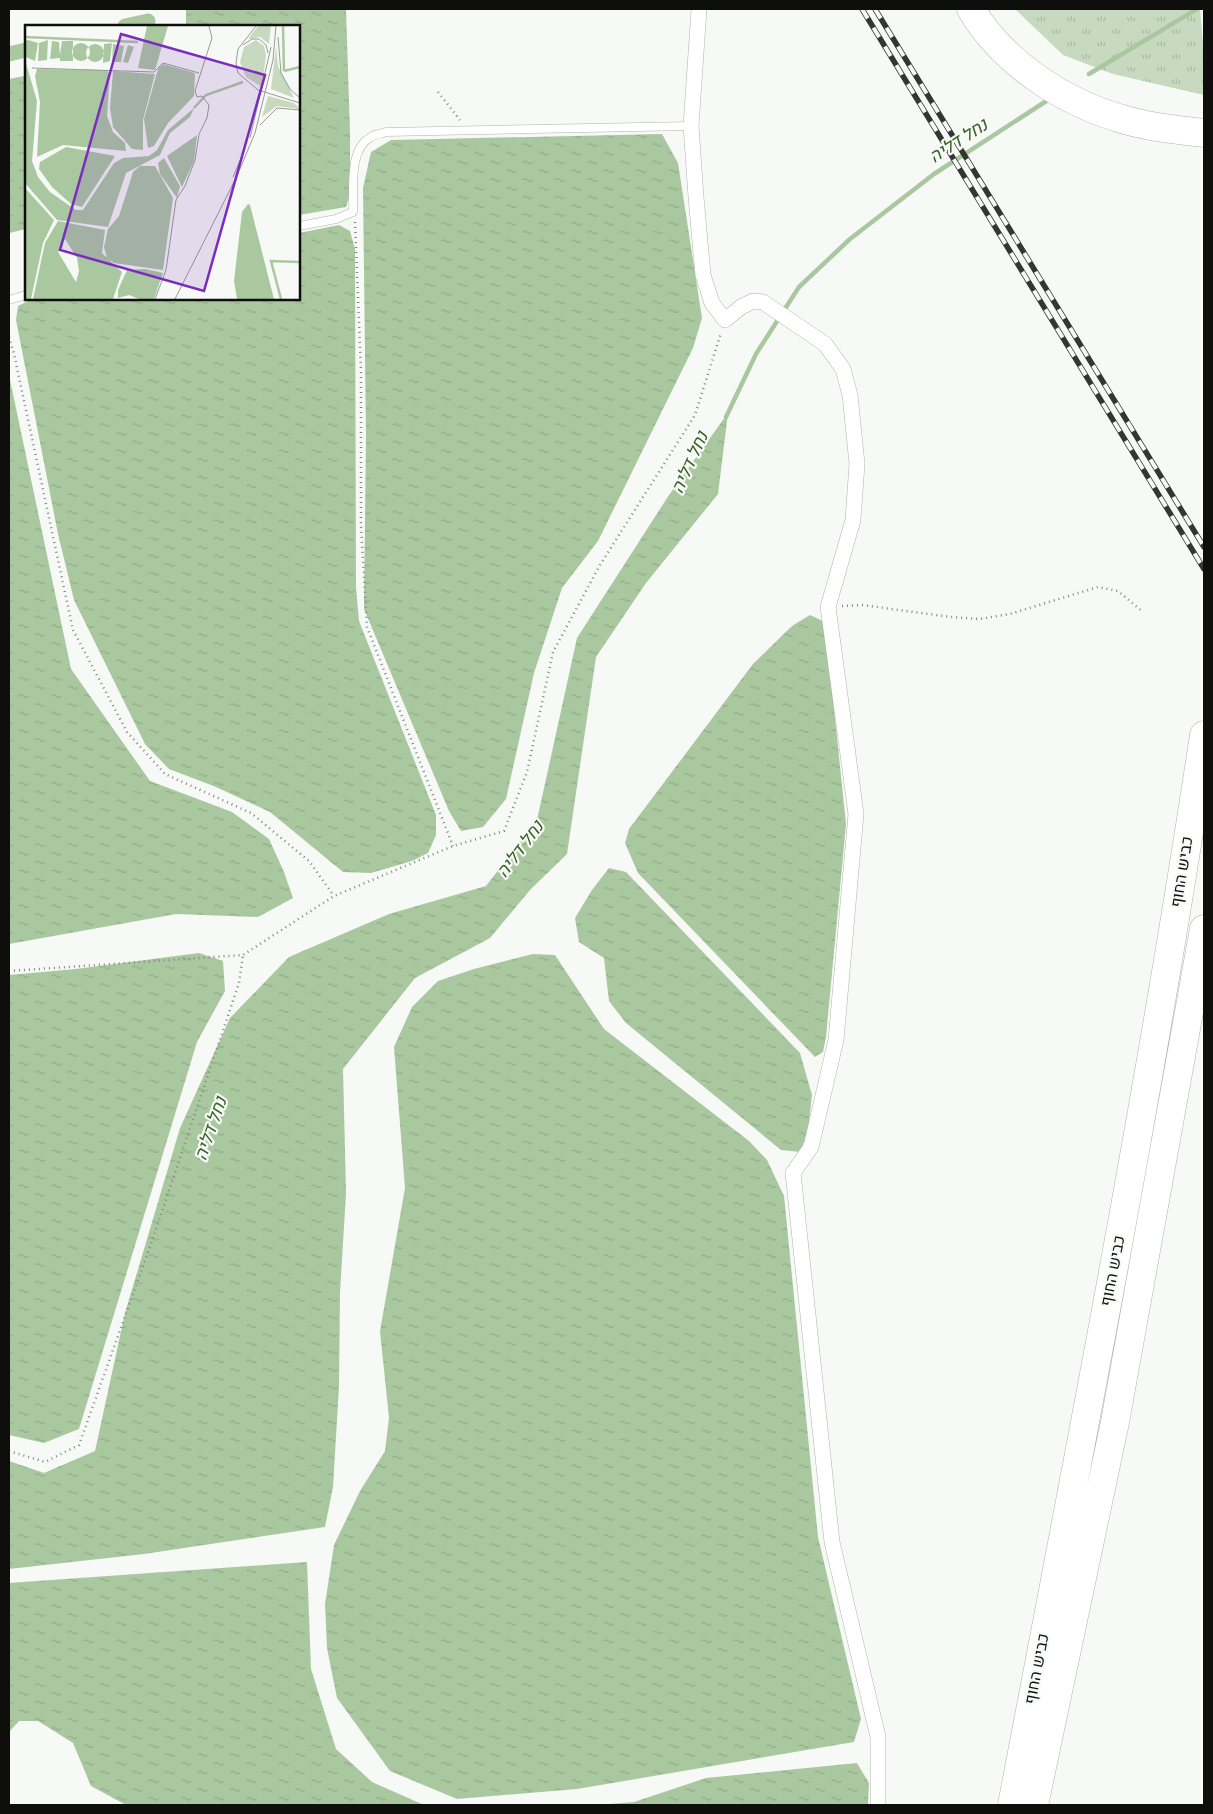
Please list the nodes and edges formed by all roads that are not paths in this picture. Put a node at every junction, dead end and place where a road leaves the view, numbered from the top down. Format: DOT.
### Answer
graph roads {
  1 [pos="699,9"];
  2 [pos="971,9"];
  3 [pos="988,9"];
  4 [pos="691,126"];
  5 [pos="1195,132"];
  6 [pos="300,226"];
  7 [pos="25,295"];
  8 [pos="9,300"];
  9 [pos="1204,735"];
  10 [pos="1204,929"];
  11 [pos="878,1805"];
  12 [pos="1012,1805"];
  13 [pos="1034,1805"];
  1 -- 4 [label="street"];
  2 -- 5 [label="highway"];
  3 -- 5 [label="highway"];
  4 -- 6 [label="lane"];
  4 -- 11 [label="street"];
  7 -- 8 [label="lane"];
  9 -- 12 [label="highway, כביש החוף"];
  10 -- 13 [label="highway, כביש החוף"];
}
